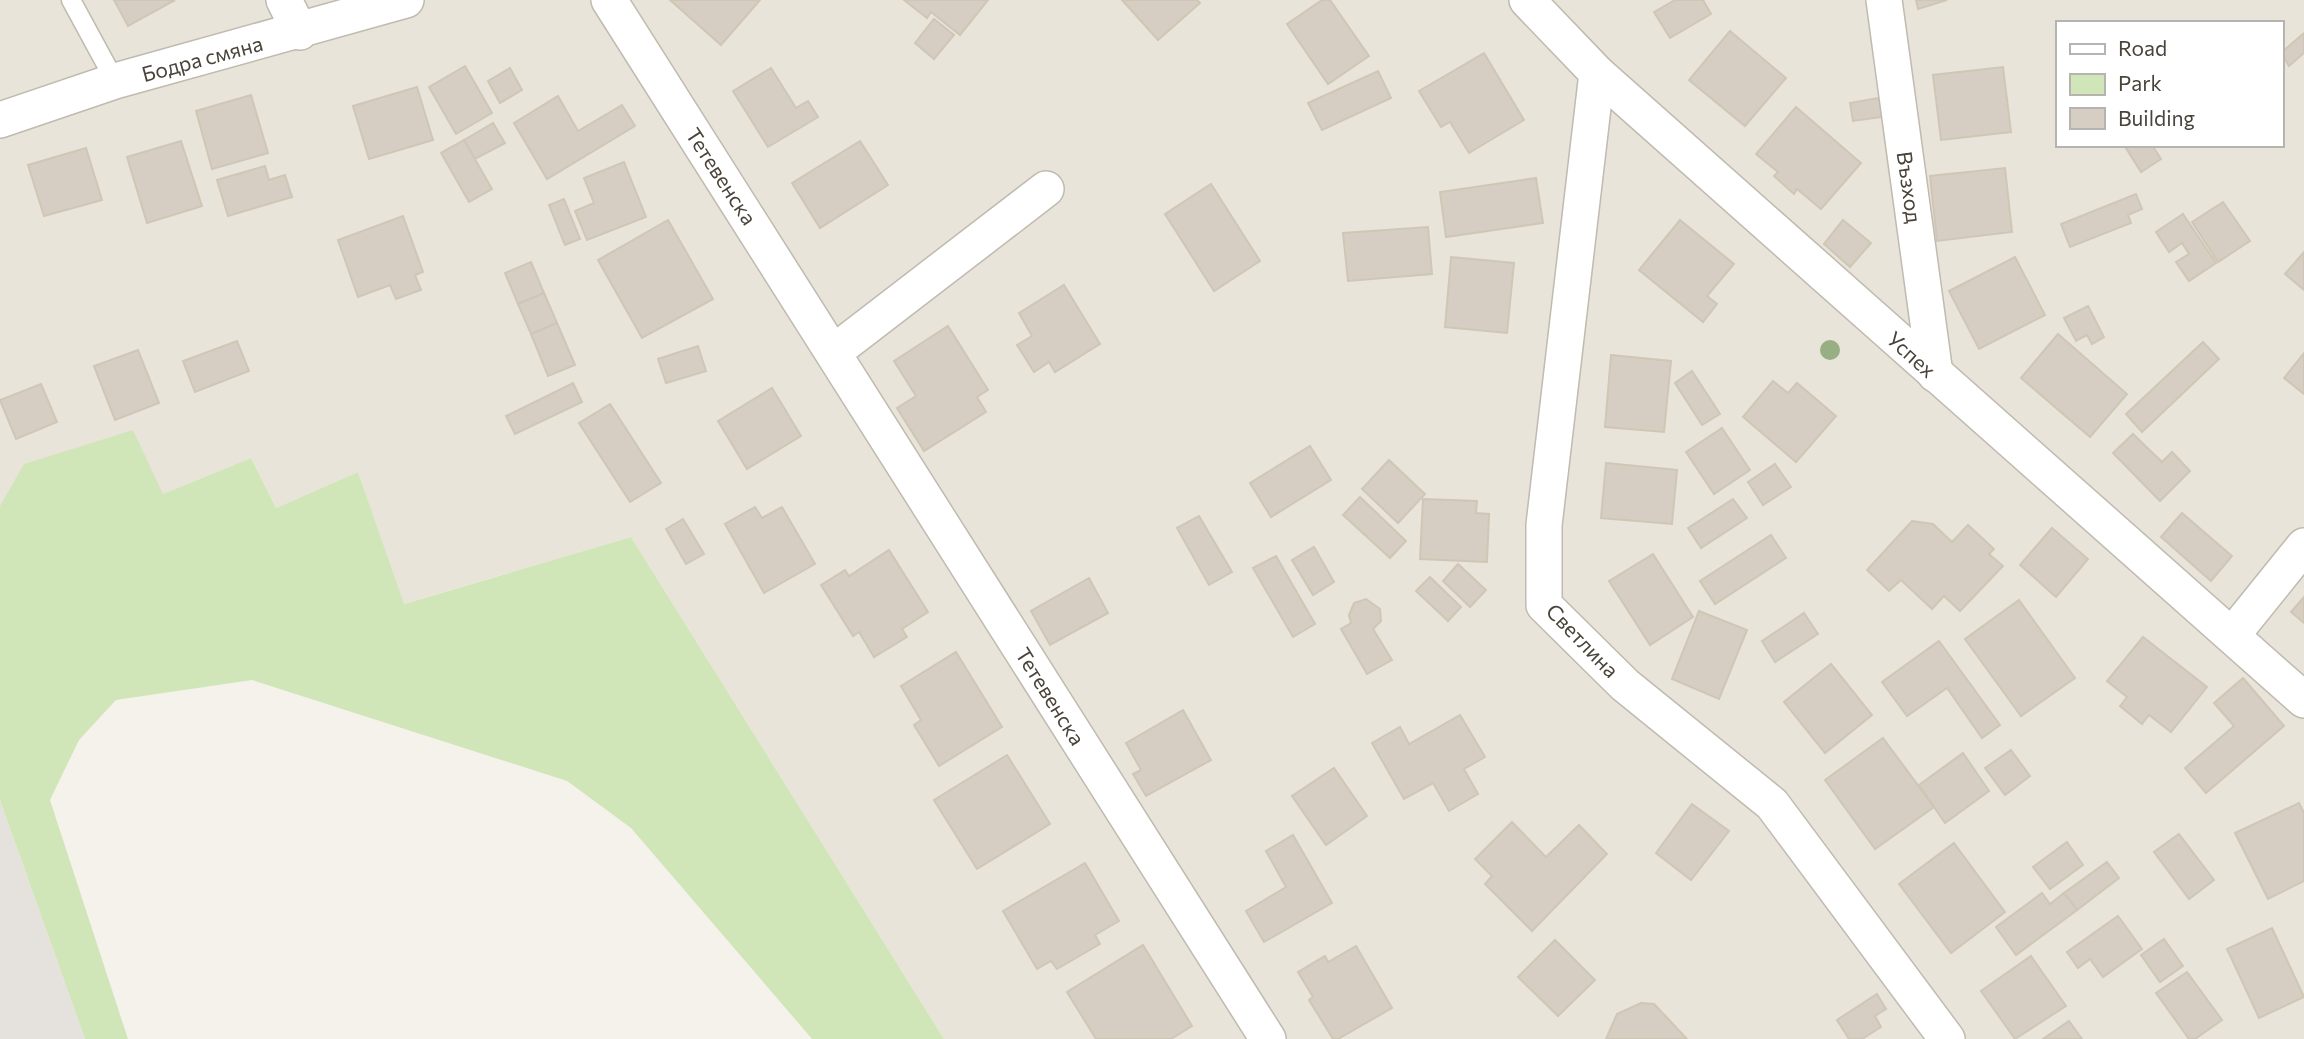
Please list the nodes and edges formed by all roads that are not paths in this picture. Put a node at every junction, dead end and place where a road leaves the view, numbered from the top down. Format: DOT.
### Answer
graph roads {
  1 [pos="71,0"];
  2 [pos="284,0"];
  3 [pos="406,0"];
  4 [pos="608,0"];
  5 [pos="1527,0"];
  6 [pos="1884,0"];
  7 [pos="300,32"];
  8 [pos="1597,73"];
  9 [pos="115,81"];
  10 [pos="0,120"];
  11 [pos="1046,189"];
  12 [pos="834,352"];
  13 [pos="1935,374"];
  14 [pos="2304,546"];
  15 [pos="2233,634"];
  16 [pos="2304,700"];
  17 [pos="1268,1039"];
  18 [pos="1947,1039"];
  1 -- 9 [label="lane"];
  2 -- 7 [label="street"];
  3 -- 7 [label="street, Бодра смяна"];
  4 -- 12 [label="street, Тетевенска"];
  5 -- 8 [label="street, Успех"];
  6 -- 13 [label="street, Възход"];
  7 -- 9 [label="street, Бодра смяна"];
  8 -- 13 [label="street, Успех"];
  8 -- 18 [label="street, Светлина"];
  9 -- 10 [label="street, Бодра смяна"];
  11 -- 12 [label="street"];
  12 -- 17 [label="street, Тетевенска"];
  13 -- 15 [label="street, Успех"];
  14 -- 15 [label="street"];
  15 -- 16 [label="street, Успех"];
}
